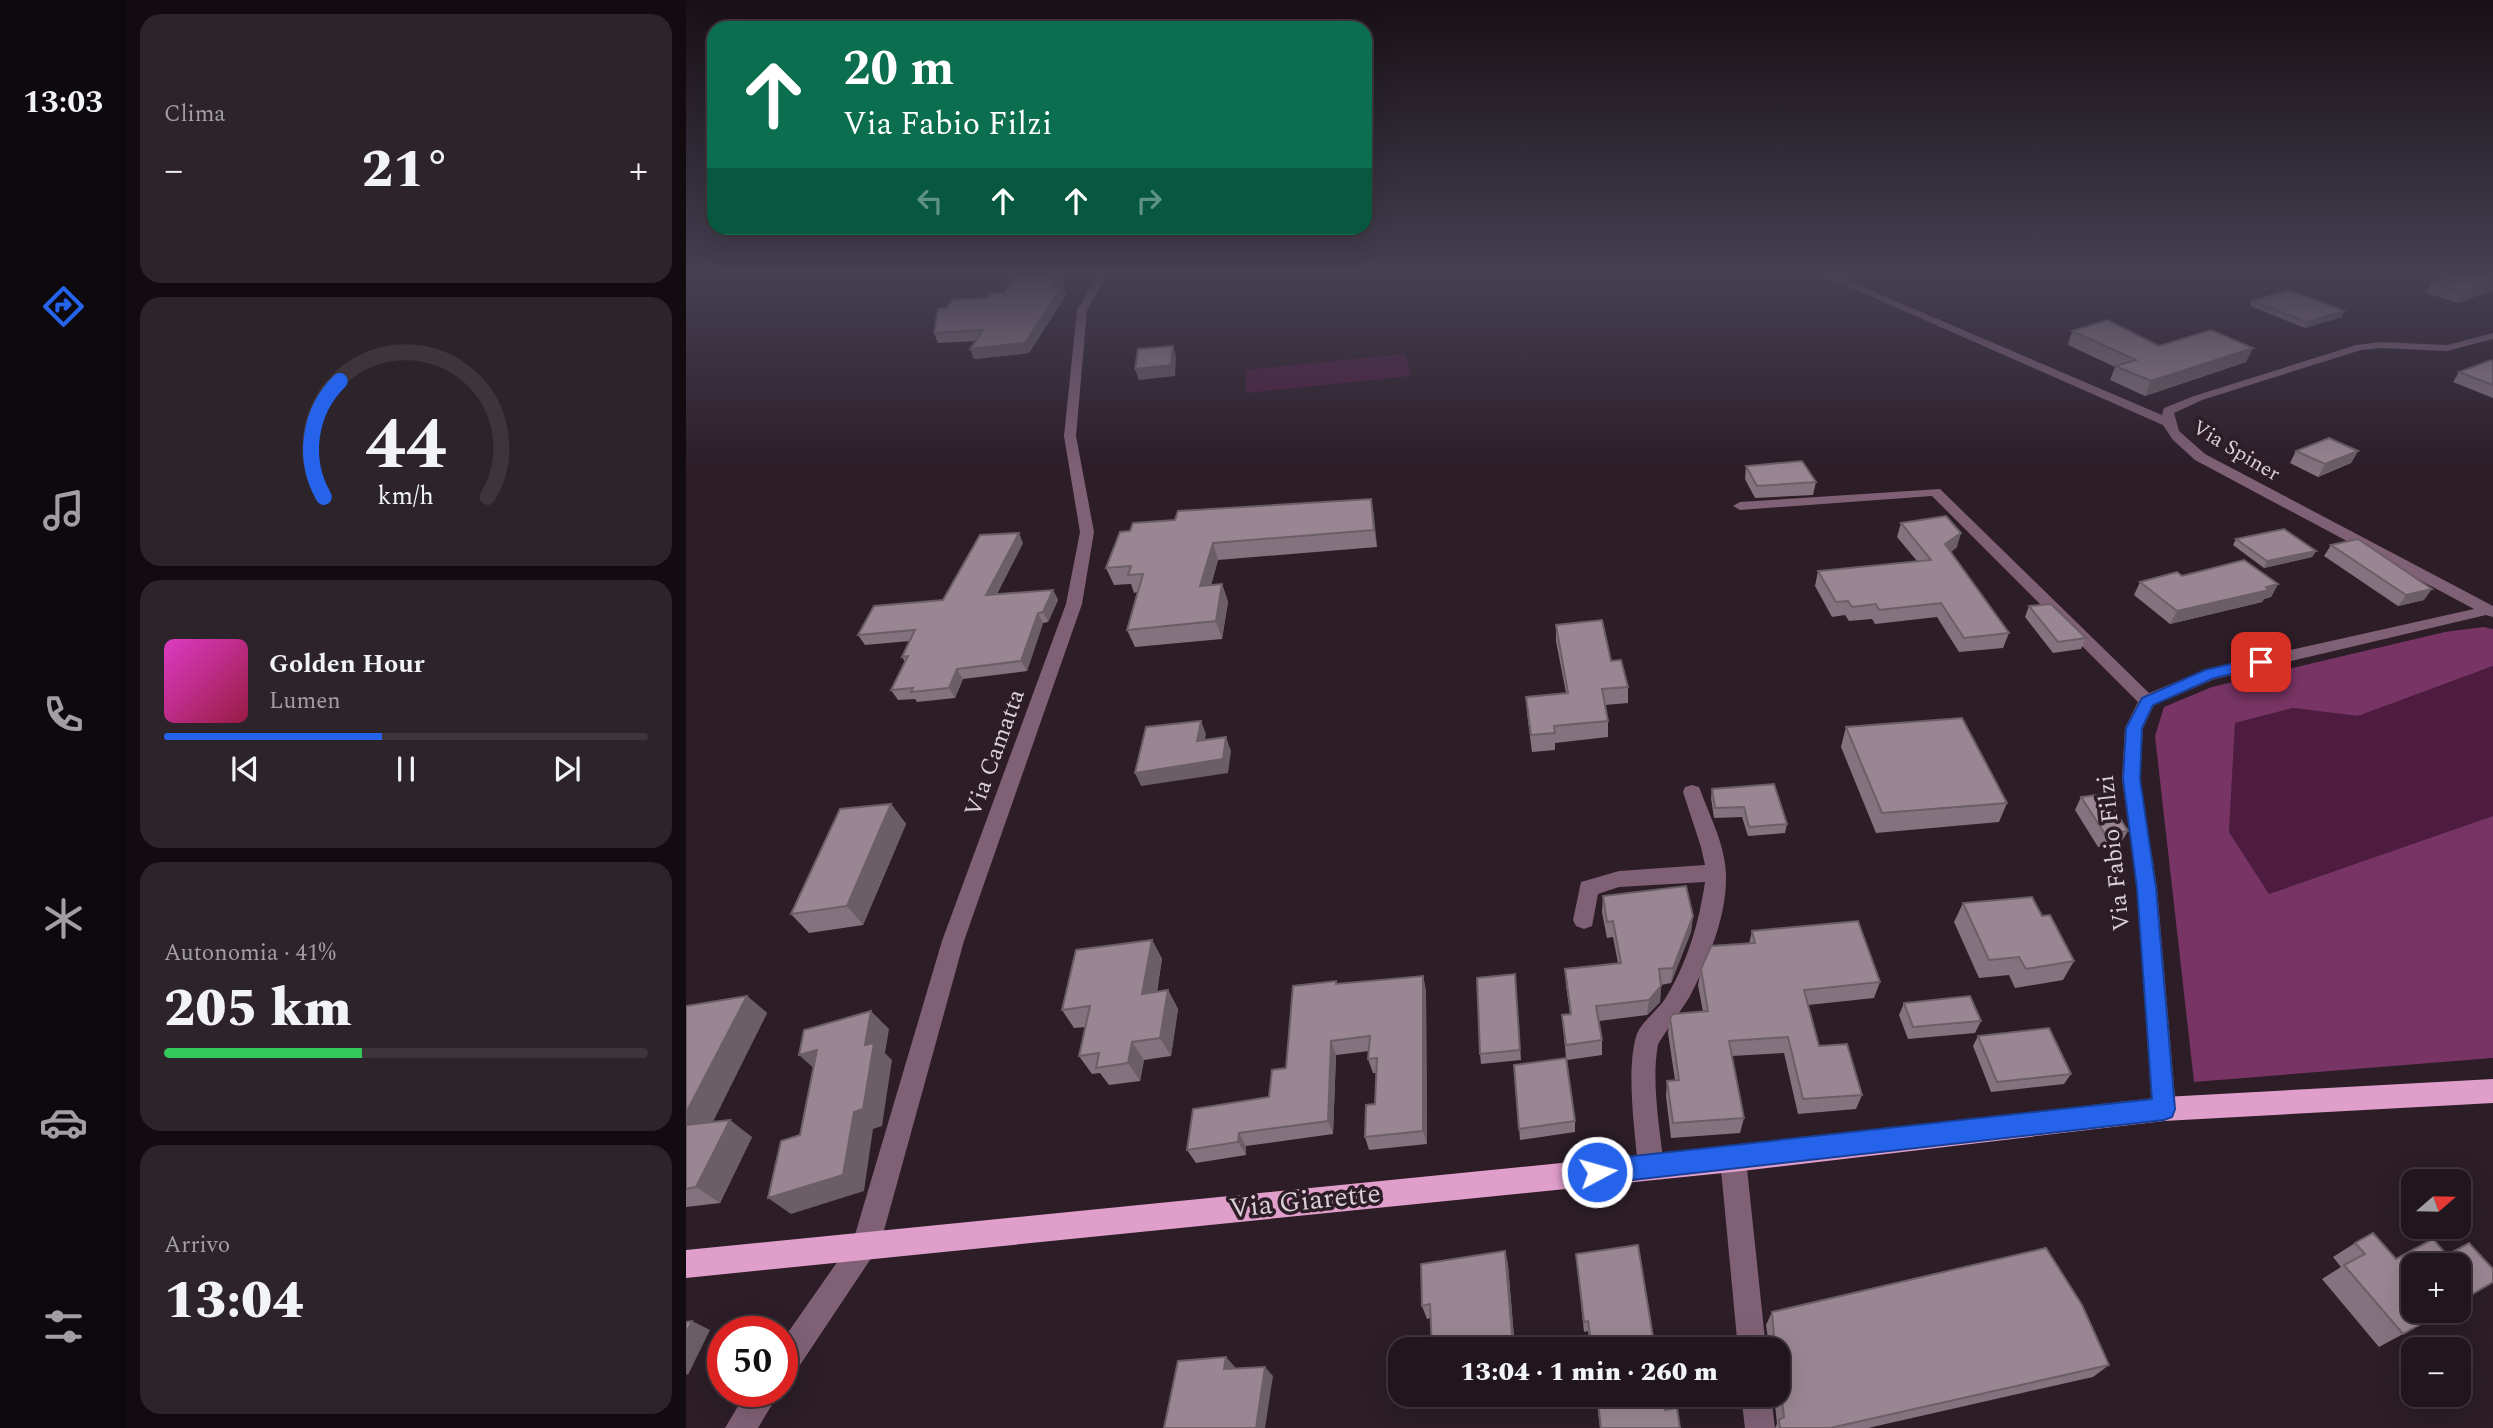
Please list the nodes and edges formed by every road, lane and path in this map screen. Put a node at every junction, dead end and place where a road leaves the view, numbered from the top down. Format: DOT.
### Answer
graph roads {
  1 [pos="1079,340"];
  2 [pos="1977,340"];
  3 [pos="2479,340"];
  4 [pos="2167,422"];
  5 [pos="1740,506"];
  6 [pos="2491,611"];
  7 [pos="2147,701"];
  8 [pos="1692,792"];
  9 [pos="1714,873"];
  10 [pos="1584,920"];
  11 [pos="2493,1091"];
  12 [pos="2164,1109"];
  13 [pos="1733,1159"];
  14 [pos="1651,1167"];
  15 [pos="866,1245"];
  16 [pos="686,1264"];
  17 [pos="1751,1337"];
  18 [pos="798,1344"];
  19 [pos="754,1407"];
  20 [pos="1757,1407"];
  21 [pos="740,1428"];
  22 [pos="1760,1428"];
  1 -- 15 [label="street, Via Camatta"];
  2 -- 4 [label="street"];
  3 -- 4 [label="street, Via Spiner"];
  4 -- 6 [label="street, Via Spiner"];
  5 -- 7 [label="street"];
  6 -- 7 [label="street"];
  7 -- 12 [label="street, Via Fabio Filzi"];
  8 -- 9 [label="street"];
  9 -- 10 [label="street"];
  9 -- 14 [label="street"];
  11 -- 12 [label="main road"];
  12 -- 13 [label="main road"];
  13 -- 14 [label="main road, Via Giarette"];
  13 -- 17 [label="street"];
  14 -- 15 [label="main road, Via Giarette"];
  15 -- 16 [label="main road, Via Giarette"];
  15 -- 18 [label="street, Via Camatta"];
  19 -- 21 [label="street"];
  20 -- 22 [label="street"];
}
